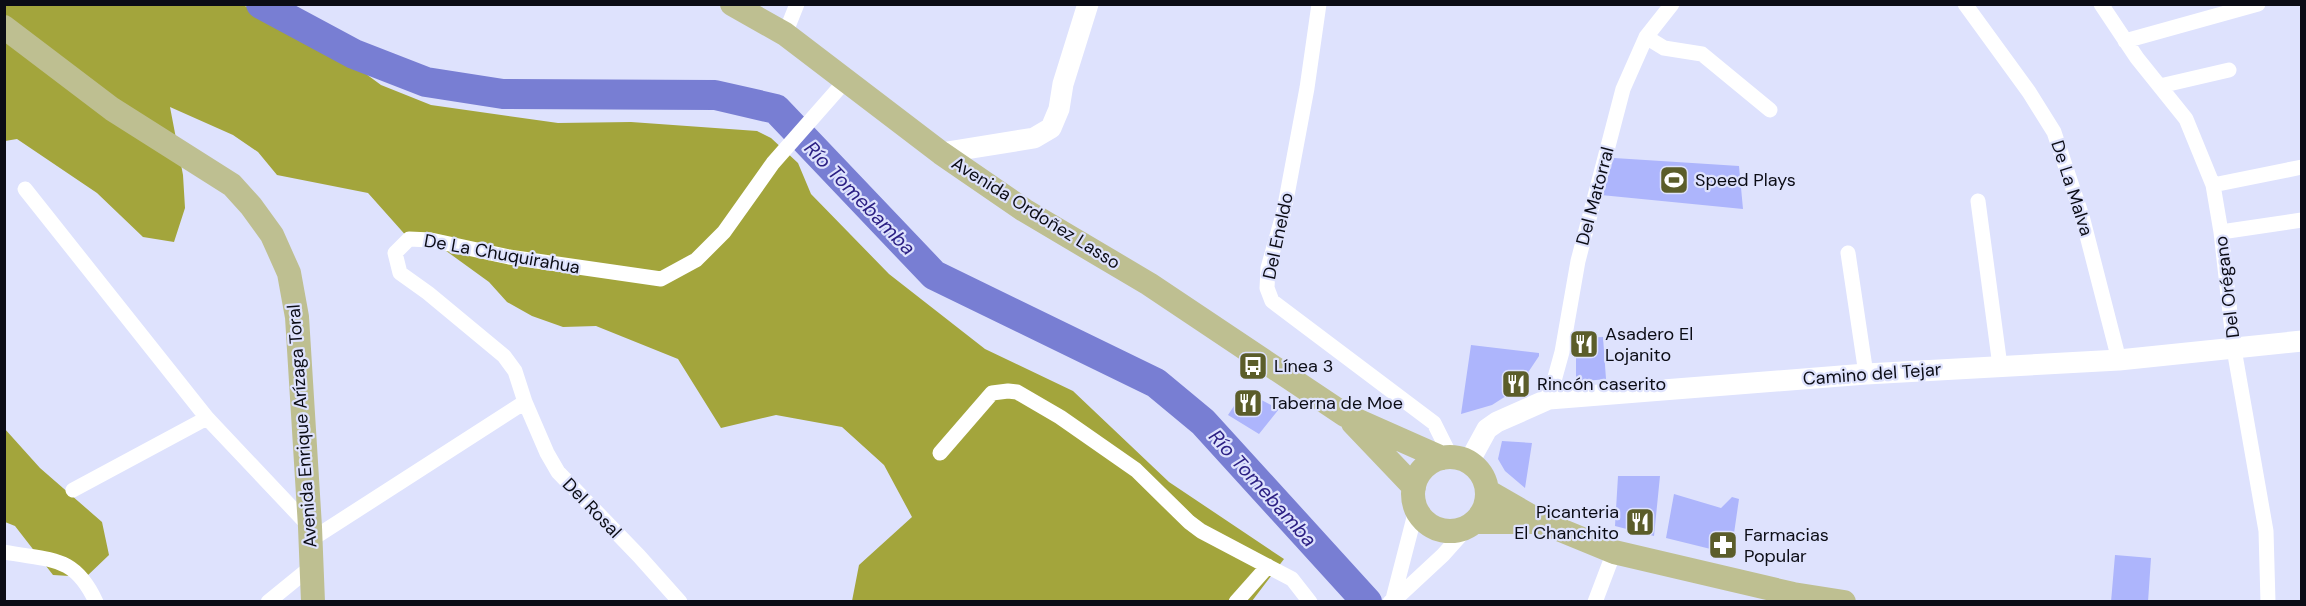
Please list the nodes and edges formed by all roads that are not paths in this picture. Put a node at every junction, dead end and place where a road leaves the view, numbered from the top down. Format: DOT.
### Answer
graph roads {
  1 [pos="732,4"];
  2 [pos="797,4"];
  3 [pos="1088,4"];
  4 [pos="1319,4"];
  5 [pos="1672,4"];
  6 [pos="1965,4"];
  7 [pos="2101,4"];
  8 [pos="2258,4"];
  9 [pos="4,27"];
  10 [pos="785,34"];
  11 [pos="1646,37"];
  12 [pos="2125,41"];
  13 [pos="2229,70"];
  14 [pos="847,79"];
  15 [pos="2160,86"];
  16 [pos="1770,110"];
  17 [pos="941,153"];
  18 [pos="2301,167"];
  19 [pos="2212,185"];
  20 [pos="25,189"];
  21 [pos="1978,201"];
  22 [pos="2301,220"];
  23 [pos="2221,232"];
  24 [pos="1848,253"];
  25 [pos="2301,341"];
  26 [pos="2234,349"];
  27 [pos="2119,360"];
  28 [pos="2000,366"];
  29 [pos="1866,374"];
  30 [pos="1549,399"];
  31 [pos="525,402"];
  32 [pos="1345,415"];
  33 [pos="207,418"];
  34 [pos="940,453"];
  35 [pos="1454,459"];
  36 [pos="73,490"];
  37 [pos="1487,491"];
  38 [pos="1415,498"];
  39 [pos="1541,522"];
  40 [pos="1472,525"];
  41 [pos="310,534"];
  42 [pos="4,552"];
  43 [pos="1614,552"];
  44 [pos="1268,566"];
  45 [pos="311,567"];
  46 [pos="1398,599"];
  47 [pos="96,602"];
  48 [pos="268,602"];
  49 [pos="313,602"];
  50 [pos="680,602"];
  51 [pos="1236,602"];
  52 [pos="1310,602"];
  53 [pos="1595,602"];
  54 [pos="1844,602"];
  55 [pos="2268,602"];
  1 -- 10 [label="main road, Avenida Ordoñez Lasso"];
  2 -- 10 [label="street"];
  3 -- 17 [label="street"];
  4 -- 35 [label="street, Del Eneldo"];
  5 -- 11 [label="street, Del Matorral"];
  6 -- 27 [label="street, De La Malva"];
  7 -- 12 [label="street, Del Orégano"];
  8 -- 12 [label="street"];
  9 -- 41 [label="main road, Avenida Enrique Arízaga Toral"];
  10 -- 14 [label="main road, Avenida Ordoñez Lasso"];
  11 -- 16 [label="street"];
  11 -- 30 [label="street, Del Matorral"];
  12 -- 15 [label="street, Del Orégano"];
  13 -- 15 [label="street"];
  14 -- 17 [label="main road, Avenida Ordoñez Lasso"];
  14 -- 31 [label="street, De La Chuquirahua"];
  15 -- 19 [label="street, Del Orégano"];
  17 -- 32 [label="main road, Avenida Ordoñez Lasso"];
  18 -- 19 [label="street"];
  19 -- 23 [label="street, Del Orégano"];
  20 -- 33 [label="street"];
  21 -- 28 [label="street"];
  22 -- 23 [label="street"];
  23 -- 26 [label="street, Del Orégano"];
  24 -- 29 [label="street"];
  25 -- 26 [label="street, Camino del Tejar"];
  26 -- 27 [label="street, Camino del Tejar"];
  26 -- 55 [label="street, Del Orégano"];
  27 -- 28 [label="street, Camino del Tejar"];
  28 -- 29 [label="street, Camino del Tejar"];
  29 -- 30 [label="street, Camino del Tejar"];
  30 -- 35 [label="street, Camino del Tejar"];
  31 -- 41 [label="street"];
  31 -- 50 [label="street, Del Rosal"];
  32 -- 35 [label="main road, Avenida Ordoñez Lasso"];
  32 -- 38 [label="main road, Avenida Ordoñez Lasso"];
  33 -- 36 [label="street"];
  33 -- 41 [label="street"];
  34 -- 44 [label="street"];
  35 -- 37 [label="main road"];
  35 -- 38 [label="main road"];
  37 -- 39 [label="main road"];
  37 -- 40 [label="main road"];
  38 -- 40 [label="main road"];
  38 -- 46 [label="street"];
  39 -- 40 [label="main road"];
  39 -- 43 [label="main road"];
  40 -- 46 [label="street"];
  41 -- 45 [label="main road, Avenida Enrique Arízaga Toral"];
  42 -- 47 [label="street"];
  43 -- 53 [label="street"];
  43 -- 54 [label="main road"];
  44 -- 51 [label="street"];
  44 -- 52 [label="street"];
  45 -- 48 [label="street"];
  45 -- 49 [label="main road, Avenida Enrique Arízaga Toral"];
}
